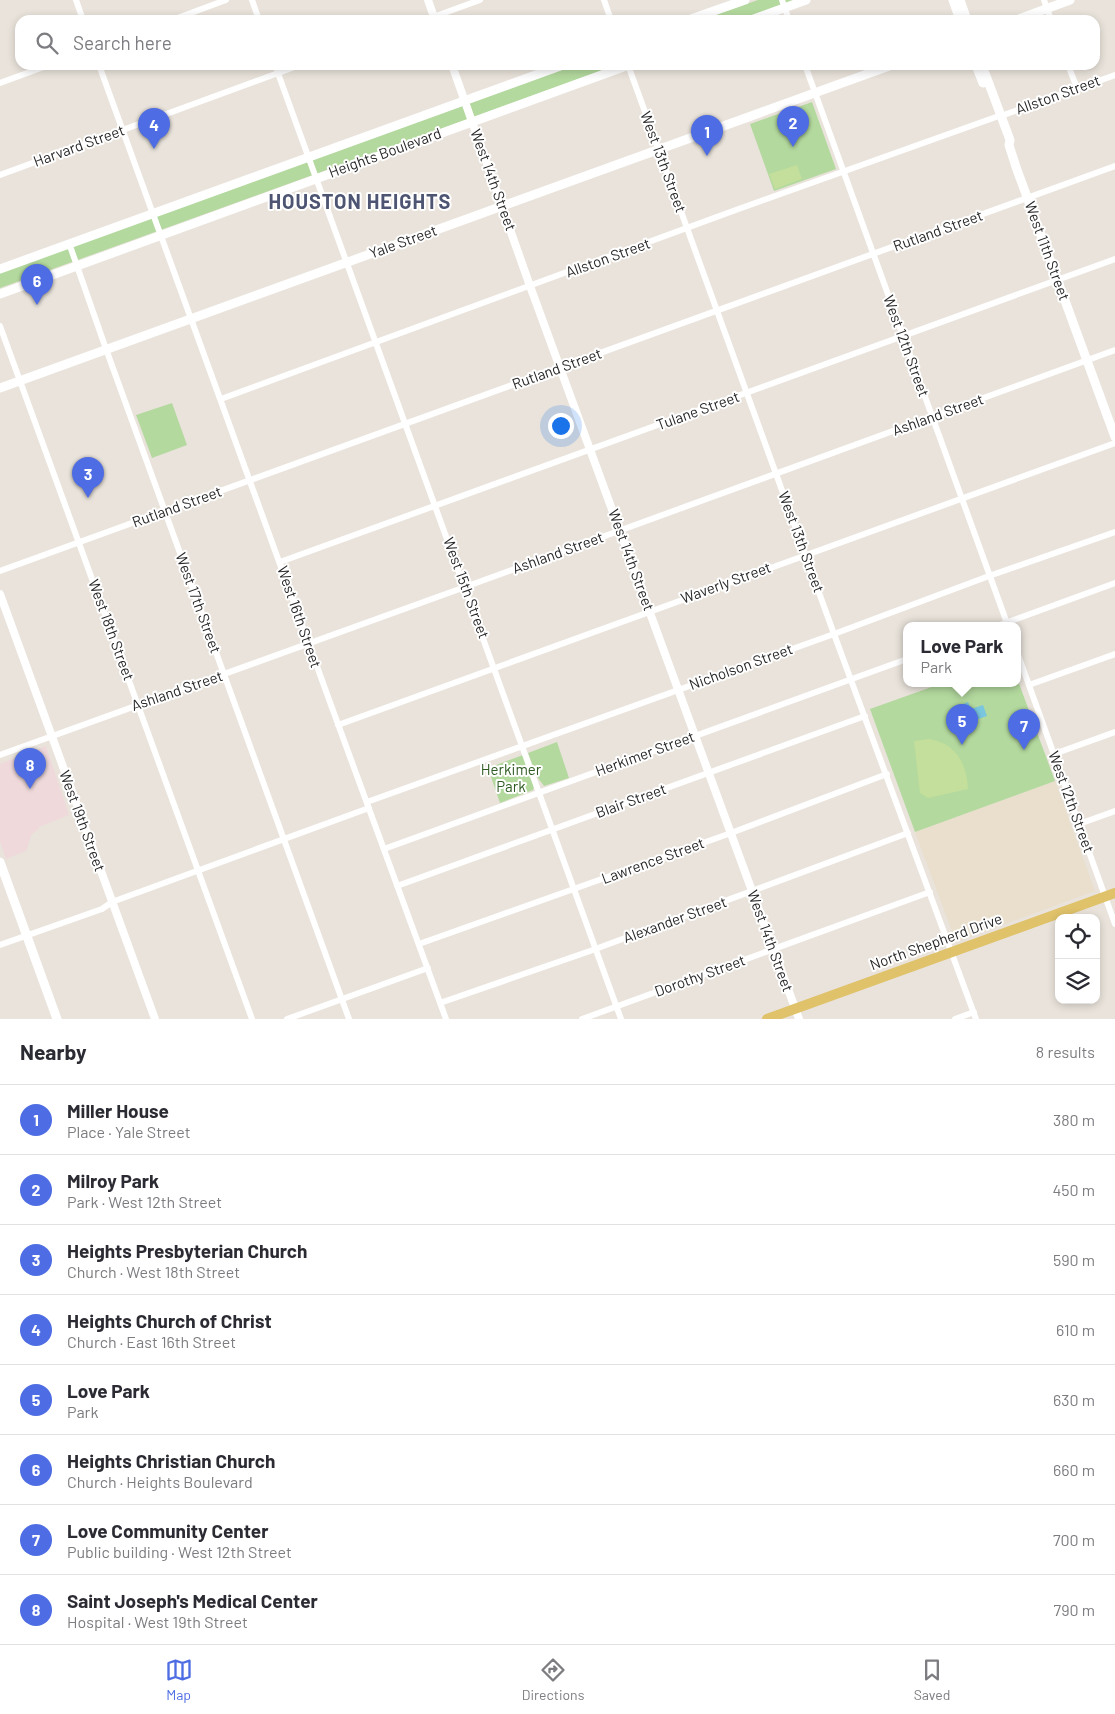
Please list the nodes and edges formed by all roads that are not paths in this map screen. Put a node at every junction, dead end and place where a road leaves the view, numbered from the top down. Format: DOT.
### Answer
graph roads {
  1 [pos="76,0"];
  2 [pos="226,0"];
  3 [pos="252,0"];
  4 [pos="428,0"];
  5 [pos="480,0"];
  6 [pos="604,0"];
  7 [pos="746,0"];
  8 [pos="806,0"];
  9 [pos="953,0"];
  10 [pos="960,0"];
  11 [pos="1070,0"];
  12 [pos="783,4"];
  13 [pos="1045,4"];
  14 [pos="81,15"];
  15 [pos="186,15"];
  16 [pos="257,15"];
  17 [pos="434,15"];
  18 [pos="442,15"];
  19 [pos="609,15"];
  20 [pos="702,15"];
  21 [pos="761,15"];
  22 [pos="958,15"];
  23 [pos="965,15"];
  24 [pos="1025,15"];
  25 [pos="35,70"];
  26 [pos="101,70"];
  27 [pos="277,70"];
  28 [pos="286,70"];
  29 [pos="454,70"];
  30 [pos="550,70"];
  31 [pos="614,70"];
  32 [pos="630,70"];
  33 [pos="807,70"];
  34 [pos="879,70"];
  35 [pos="978,70"];
  36 [pos="984,70"];
  37 [pos="1070,70"];
  38 [pos="278,73"];
  39 [pos="1115,75"];
  40 [pos="0,83"];
  41 [pos="1077,88"];
  42 [pos="815,94"];
  43 [pos="465,102"];
  44 [pos="998,116"];
  45 [pos="472,121"];
  46 [pos="123,130"];
  47 [pos="658,150"];
  48 [pos="309,158"];
  49 [pos="1115,166"];
  50 [pos="844,172"];
  51 [pos="0,175"];
  52 [pos="316,178"];
  53 [pos="1028,199"];
  54 [pos="502,206"];
  55 [pos="154,214"];
  56 [pos="688,229"];
  57 [pos="161,234"];
  58 [pos="69,244"];
  59 [pos="873,254"];
  60 [pos="1115,259"];
  61 [pos="348,262"];
  62 [pos="77,266"];
  63 [pos="0,269"];
  64 [pos="1058,280"];
  65 [pos="530,286"];
  66 [pos="0,294"];
  67 [pos="717,310"];
  68 [pos="192,318"];
  69 [pos="0,326"];
  70 [pos="903,336"];
  71 [pos="376,342"];
  72 [pos="106,350"];
  73 [pos="1115,350"];
  74 [pos="1087,361"];
  75 [pos="560,368"];
  76 [pos="19,381"];
  77 [pos="0,388"];
  78 [pos="747,393"];
  79 [pos="221,399"];
  80 [pos="932,417"];
  81 [pos="406,424"];
  82 [pos="1115,437"];
  83 [pos="1115,442"];
  84 [pos="591,450"];
  85 [pos="776,474"];
  86 [pos="250,480"];
  87 [pos="961,498"];
  88 [pos="435,506"];
  89 [pos="165,511"];
  90 [pos="620,530"];
  91 [pos="1115,532"];
  92 [pos="78,543"];
  93 [pos="806,554"];
  94 [pos="280,562"];
  95 [pos="0,571"];
  96 [pos="989,576"];
  97 [pos="1115,583"];
  98 [pos="465,588"];
  99 [pos="0,594"];
  100 [pos="650,611"];
  101 [pos="1006,622"];
  102 [pos="1015,622"];
  103 [pos="834,634"];
  104 [pos="308,644"];
  105 [pos="1115,654"];
  106 [pos="903,660"];
  107 [pos="1021,663"];
  108 [pos="494,667"];
  109 [pos="224,674"];
  110 [pos="852,679"];
  111 [pos="1029,685"];
  112 [pos="679,690"];
  113 [pos="138,704"];
  114 [pos="865,716"];
  115 [pos="338,725"];
  116 [pos="1115,732"];
  117 [pos="51,736"];
  118 [pos="696,736"];
  119 [pos="522,746"];
  120 [pos="1054,754"];
  121 [pos="0,755"];
  122 [pos="710,773"];
  123 [pos="887,774"];
  124 [pos="540,792"];
  125 [pos="368,805"];
  126 [pos="1115,811"];
  127 [pos="1079,824"];
  128 [pos="553,830"];
  129 [pos="731,833"];
  130 [pos="908,833"];
  131 [pos="283,840"];
  132 [pos="384,849"];
  133 [pos="0,862"];
  134 [pos="198,870"];
  135 [pos="397,886"];
  136 [pos="574,889"];
  137 [pos="752,892"];
  138 [pos="930,892"];
  139 [pos="1110,895"];
  140 [pos="112,902"];
  141 [pos="1115,924"];
  142 [pos="27,936"];
  143 [pos="419,944"];
  144 [pos="0,945"];
  145 [pos="596,948"];
  146 [pos="773,949"];
  147 [pos="952,952"];
  148 [pos="428,968"];
  149 [pos="342,999"];
  150 [pos="440,1003"];
  151 [pos="617,1007"];
  152 [pos="795,1008"];
  153 [pos="975,1016"];
  154 [pos="57,1019"];
  155 [pos="155,1019"];
  156 [pos="252,1019"];
  157 [pos="287,1019"];
  158 [pos="349,1019"];
  159 [pos="446,1019"];
  160 [pos="582,1019"];
  161 [pos="621,1019"];
  162 [pos="767,1019"];
  163 [pos="799,1019"];
  164 [pos="955,1019"];
  1 -- 14 [label="street"];
  2 -- 15 [label="street"];
  3 -- 16 [label="street"];
  4 -- 17 [label="street"];
  5 -- 18 [label="street"];
  6 -- 19 [label="street"];
  7 -- 20 [label="main road"];
  8 -- 12 [label="main road"];
  9 -- 22 [label="main road"];
  10 -- 23 [label="main road"];
  11 -- 13 [label="main road"];
  12 -- 21 [label="main road"];
  13 -- 24 [label="main road"];
  25 -- 40 [label="street"];
  26 -- 46 [label="street, West 16th Street"];
  27 -- 38 [label="street, West 15th Street"];
  28 -- 38 [label="street, Harvard Street"];
  29 -- 43 [label="street, West 14th Street"];
  30 -- 43 [label="main road, Heights Boulevard"];
  31 -- 45 [label="main road, Heights Boulevard"];
  32 -- 47 [label="street, West 13th Street"];
  33 -- 42 [label="street, West 12th Street"];
  34 -- 42 [label="main road, Yale Street"];
  35 -- 44 [label="main road"];
  36 -- 44 [label="main road, West 11th Street"];
  37 -- 41 [label="street"];
  38 -- 46 [label="street, Harvard Street"];
  38 -- 48 [label="street, West 15th Street"];
  39 -- 41 [label="street, Allston Street"];
  41 -- 44 [label="street, Allston Street"];
  42 -- 47 [label="main road, Yale Street"];
  42 -- 50 [label="street, West 12th Street"];
  43 -- 45 [label="street, West 14th Street"];
  43 -- 48 [label="main road, Heights Boulevard"];
  44 -- 50 [label="street, Allston Street"];
  44 -- 53 [label="main road, West 11th Street"];
  45 -- 52 [label="main road, Heights Boulevard"];
  45 -- 54 [label="street, West 14th Street"];
  46 -- 51 [label="street, Harvard Street"];
  46 -- 55 [label="street, West 16th Street"];
  47 -- 54 [label="main road, Yale Street"];
  47 -- 56 [label="street, West 13th Street"];
  48 -- 52 [label="street, West 15th Street"];
  48 -- 55 [label="main road, Heights Boulevard"];
  49 -- 53 [label="street, Rutland Street"];
  50 -- 56 [label="street, Allston Street"];
  50 -- 59 [label="street, West 12th Street"];
  52 -- 57 [label="main road, Heights Boulevard"];
  52 -- 61 [label="street, West 15th Street"];
  53 -- 59 [label="street, Rutland Street"];
  53 -- 64 [label="main road, West 11th Street"];
  54 -- 61 [label="main road, Yale Street"];
  54 -- 65 [label="street, West 14th Street"];
  55 -- 57 [label="street, West 16th Street"];
  55 -- 58 [label="main road, Heights Boulevard"];
  56 -- 65 [label="street, Allston Street"];
  56 -- 67 [label="street, West 13th Street"];
  57 -- 62 [label="main road, Heights Boulevard"];
  57 -- 68 [label="street, West 16th Street"];
  58 -- 62 [label="street, West 17th Street"];
  58 -- 63 [label="main road, Heights Boulevard"];
  59 -- 67 [label="street, Rutland Street"];
  59 -- 70 [label="street, West 12th Street"];
  60 -- 64 [label="street, Tulane Street"];
  61 -- 68 [label="main road, Yale Street"];
  61 -- 71 [label="street, West 15th Street"];
  62 -- 66 [label="main road, Heights Boulevard"];
  62 -- 72 [label="street, West 17th Street"];
  64 -- 70 [label="street, Tulane Street"];
  64 -- 74 [label="main road, West 11th Street"];
  65 -- 71 [label="street, Allston Street"];
  65 -- 75 [label="street, West 14th Street"];
  67 -- 75 [label="street, Rutland Street"];
  67 -- 78 [label="street, West 13th Street"];
  68 -- 72 [label="main road, Yale Street"];
  68 -- 79 [label="street, West 16th Street"];
  69 -- 76 [label="street, West 18th Street"];
  70 -- 78 [label="street, Tulane Street"];
  70 -- 80 [label="street, West 12th Street"];
  71 -- 79 [label="street, Allston Street"];
  71 -- 81 [label="street, West 15th Street"];
  72 -- 76 [label="main road, Yale Street"];
  72 -- 89 [label="street, West 17th Street"];
  73 -- 74 [label="street, Ashland Street"];
  74 -- 80 [label="street, Ashland Street"];
  74 -- 82 [label="main road, West 11th Street"];
  75 -- 81 [label="street, Rutland Street"];
  75 -- 84 [label="street, West 14th Street"];
  76 -- 77 [label="main road, Yale Street"];
  76 -- 92 [label="street, West 18th Street"];
  78 -- 84 [label="street, Tulane Street"];
  78 -- 85 [label="street, West 13th Street"];
  79 -- 86 [label="street, West 16th Street"];
  80 -- 85 [label="street, Ashland Street"];
  80 -- 87 [label="street, West 12th Street"];
  81 -- 86 [label="street, Rutland Street"];
  81 -- 88 [label="street, West 15th Street"];
  83 -- 87 [label="street, Waverly Street"];
  84 -- 88 [label="street, Tulane Street"];
  84 -- 90 [label="street, West 14th Street"];
  85 -- 90 [label="street, Ashland Street"];
  85 -- 93 [label="street, West 13th Street"];
  86 -- 89 [label="street, Rutland Street"];
  86 -- 94 [label="street, West 16th Street"];
  87 -- 93 [label="street, Waverly Street"];
  87 -- 96 [label="street, West 12th Street"];
  88 -- 94 [label="street, Tulane Street"];
  88 -- 98 [label="street, West 15th Street"];
  89 -- 92 [label="street, Rutland Street"];
  89 -- 109 [label="street, West 17th Street"];
  90 -- 98 [label="street, Ashland Street"];
  90 -- 100 [label="street, West 14th Street"];
  91 -- 96 [label="street, Nicholson Street"];
  92 -- 95 [label="street, Rutland Street"];
  92 -- 113 [label="street, West 18th Street"];
  93 -- 100 [label="street, Waverly Street"];
  93 -- 103 [label="street, West 13th Street"];
  94 -- 104 [label="street, West 16th Street"];
  96 -- 101 [label="street, West 12th Street"];
  96 -- 103 [label="street, Nicholson Street"];
  97 -- 102 [label="street"];
  98 -- 104 [label="street, Ashland Street"];
  98 -- 108 [label="street, West 15th Street"];
  99 -- 117 [label="street, West 19th Street"];
  100 -- 108 [label="street, Waverly Street"];
  100 -- 112 [label="street, West 14th Street"];
  103 -- 110 [label="street, West 13th Street"];
  103 -- 112 [label="street, Nicholson Street"];
  104 -- 109 [label="street, Ashland Street"];
  104 -- 115 [label="street, West 16th Street"];
  105 -- 111 [label="street"];
  106 -- 110 [label="street, Herkimer Street"];
  107 -- 111 [label="street, West 12th Street"];
  108 -- 115 [label="street, Waverly Street"];
  108 -- 119 [label="street, West 15th Street"];
  109 -- 113 [label="street, Ashland Street"];
  109 -- 131 [label="street, West 17th Street"];
  110 -- 114 [label="street, West 13th Street"];
  110 -- 118 [label="street, Herkimer Street"];
  111 -- 120 [label="street, West 12th Street"];
  112 -- 118 [label="street, West 14th Street"];
  112 -- 119 [label="street, Nicholson Street"];
  113 -- 117 [label="street, Ashland Street"];
  113 -- 134 [label="street, West 18th Street"];
  114 -- 122 [label="street, Blair Street"];
  114 -- 123 [label="street, West 13th Street"];
  115 -- 125 [label="street, West 16th Street"];
  116 -- 120 [label="street"];
  117 -- 121 [label="street, Ashland Street"];
  117 -- 140 [label="street, West 19th Street"];
  118 -- 122 [label="street, West 14th Street"];
  118 -- 124 [label="street, Herkimer Street"];
  119 -- 124 [label="street, West 15th Street"];
  119 -- 125 [label="street, Nicholson Street"];
  120 -- 127 [label="street, West 12th Street"];
  122 -- 128 [label="street, Blair Street"];
  122 -- 129 [label="street, West 14th Street"];
  123 -- 129 [label="street, Lawrence Street"];
  123 -- 130 [label="street, West 13th Street"];
  124 -- 128 [label="street, West 15th Street"];
  124 -- 132 [label="street, Herkimer Street"];
  125 -- 131 [label="street, Nicholson Street"];
  125 -- 132 [label="street, West 16th Street"];
  126 -- 127 [label="street"];
  127 -- 139 [label="street, West 12th Street"];
  128 -- 135 [label="street, Blair Street"];
  128 -- 136 [label="street, West 15th Street"];
  129 -- 136 [label="street, Lawrence Street"];
  129 -- 137 [label="street, West 14th Street"];
  130 -- 137 [label="street, Alexander Street"];
  130 -- 138 [label="street, West 13th Street"];
  131 -- 134 [label="street, Nicholson Street"];
  131 -- 149 [label="street, West 17th Street"];
  132 -- 135 [label="street, West 16th Street"];
  133 -- 142 [label="main road"];
  134 -- 140 [label="street, Nicholson Street"];
  134 -- 156 [label="street, West 18th Street"];
  135 -- 143 [label="street, West 16th Street"];
  136 -- 143 [label="street, Lawrence Street"];
  136 -- 145 [label="street, West 15th Street"];
  137 -- 145 [label="street, Alexander Street"];
  137 -- 146 [label="street, West 14th Street"];
  138 -- 146 [label="street, Dorothy Street"];
  138 -- 147 [label="street, West 13th Street"];
  139 -- 141 [label="street, West 12th Street"];
  139 -- 147 [label="main road, North Shepherd Drive"];
  140 -- 142 [label="street"];
  140 -- 155 [label="street, West 19th Street"];
  142 -- 144 [label="street"];
  142 -- 154 [label="main road"];
  143 -- 148 [label="street, West 16th Street"];
  145 -- 150 [label="street, Alexander Street"];
  145 -- 151 [label="street, West 15th Street"];
  146 -- 151 [label="street, Dorothy Street"];
  146 -- 152 [label="street, West 14th Street"];
  147 -- 152 [label="main road, North Shepherd Drive"];
  147 -- 153 [label="street, West 13th Street"];
  148 -- 149 [label="street"];
  148 -- 150 [label="street, West 16th Street"];
  149 -- 157 [label="street"];
  149 -- 158 [label="street, West 17th Street"];
  150 -- 159 [label="street, West 16th Street"];
  151 -- 160 [label="street, Dorothy Street"];
  151 -- 161 [label="street, West 15th Street"];
  152 -- 162 [label="main road, North Shepherd Drive"];
  152 -- 163 [label="street, West 14th Street"];
  153 -- 164 [label="street"];
}
